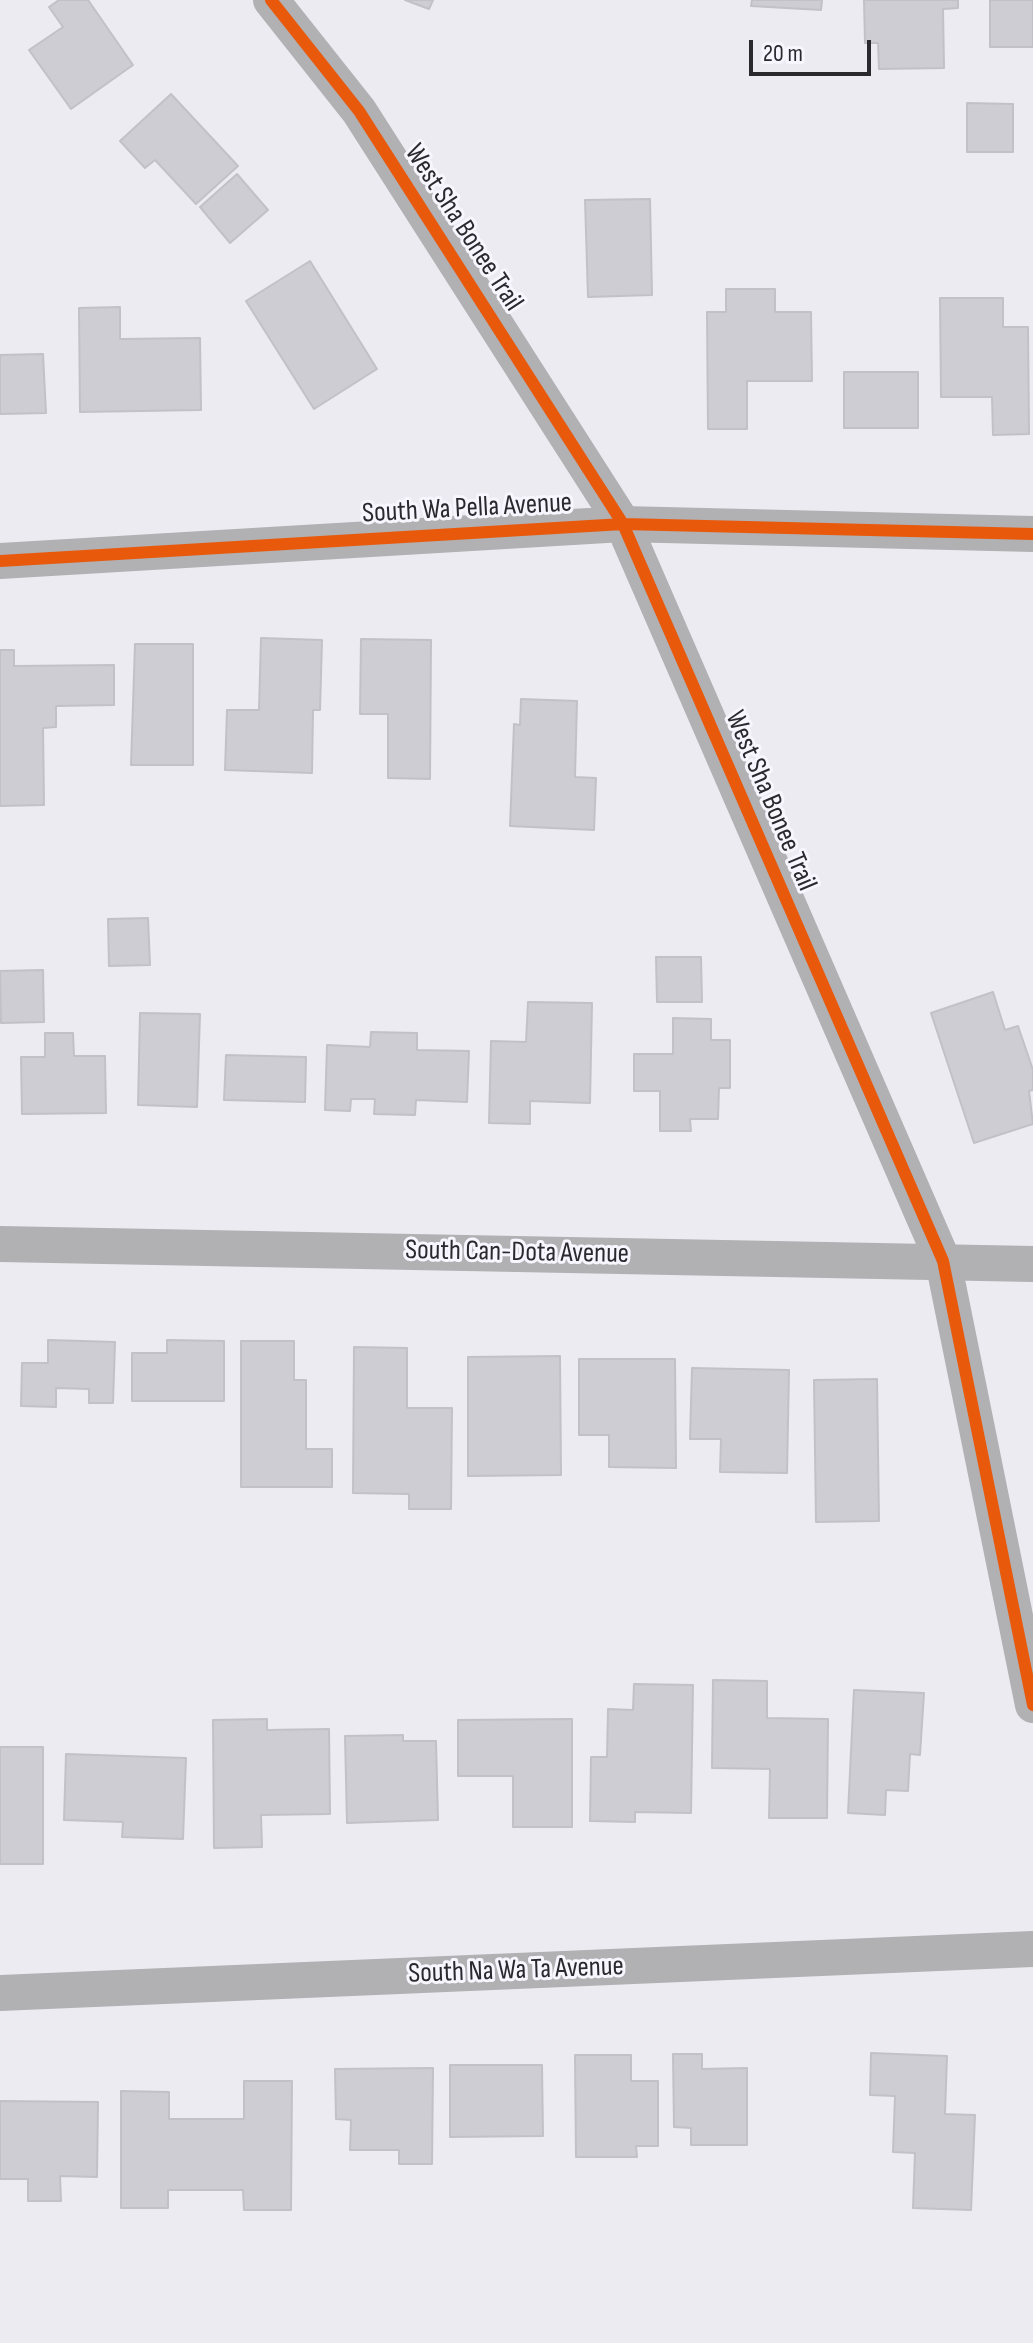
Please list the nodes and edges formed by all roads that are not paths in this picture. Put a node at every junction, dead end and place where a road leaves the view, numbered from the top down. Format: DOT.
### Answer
graph roads {
  1 [pos="271,0"];
  2 [pos="623,524"];
  3 [pos="1033,534"];
  4 [pos="0,561"];
  5 [pos="0,1244"];
  6 [pos="943,1261"];
  7 [pos="1033,1264"];
  8 [pos="1033,1705"];
  9 [pos="1033,1949"];
  10 [pos="0,1993"];
  1 -- 2 [label="street, West Sha Bonee Trail"];
  2 -- 3 [label="street, South Wa Pella Avenue"];
  2 -- 4 [label="street, South Wa Pella Avenue"];
  2 -- 6 [label="street, West Sha Bonee Trail"];
  5 -- 6 [label="street, South Can-Dota Avenue"];
  6 -- 7 [label="street, South Can-Dota Avenue"];
  6 -- 8 [label="street, West Sha Bonee Trail"];
  9 -- 10 [label="street, South Na Wa Ta Avenue"];
}
